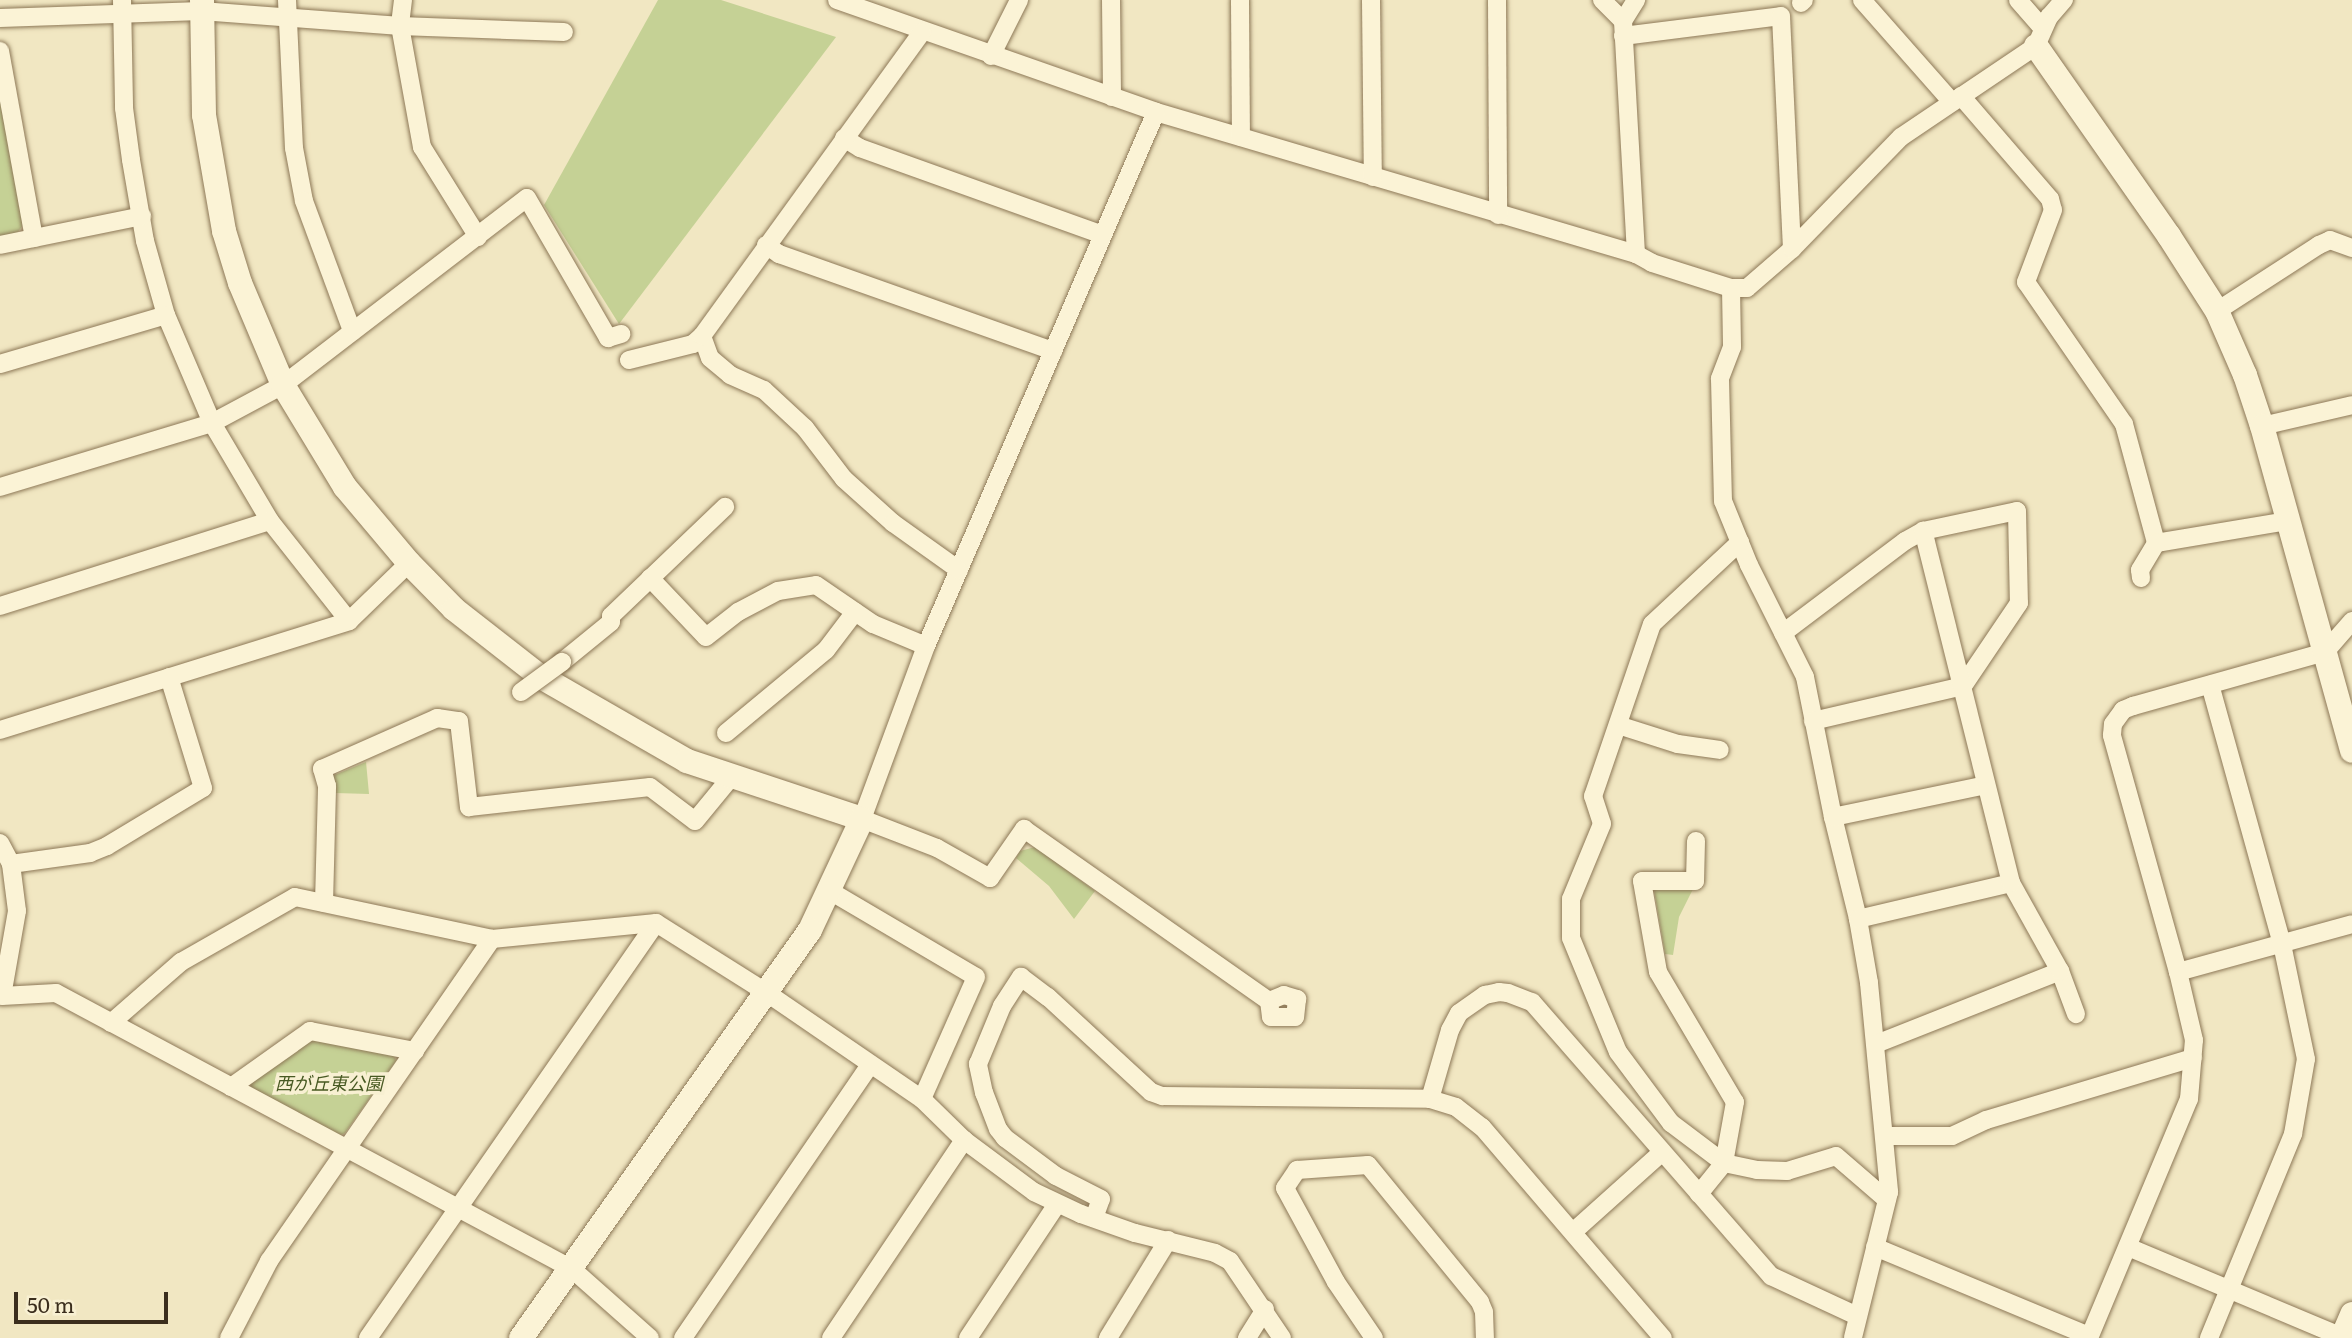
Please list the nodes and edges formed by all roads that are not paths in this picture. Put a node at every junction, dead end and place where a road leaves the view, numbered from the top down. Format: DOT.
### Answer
graph roads {
  1 [pos="403,0"];
  2 [pos="837,0"];
  3 [pos="1019,0"];
  4 [pos="1111,0"];
  5 [pos="1240,0"];
  6 [pos="1371,0"];
  7 [pos="1497,0"];
  8 [pos="1602,0"];
  9 [pos="1636,0"];
  10 [pos="1862,0"];
  11 [pos="2018,0"];
  12 [pos="2064,0"];
  13 [pos="202,6"];
  14 [pos="121,8"];
  15 [pos="286,8"];
  16 [pos="881,8"];
  17 [pos="0,18"];
  18 [pos="400,26"];
  19 [pos="1623,29"];
  20 [pos="564,32"];
  21 [pos="922,32"];
  22 [pos="2040,37"];
  23 [pos="0,51"];
  24 [pos="990,55"];
  25 [pos="1112,97"];
  26 [pos="1957,99"];
  27 [pos="1156,112"];
  28 [pos="1241,137"];
  29 [pos="844,138"];
  30 [pos="1373,177"];
  31 [pos="1498,215"];
  32 [pos="142,216"];
  33 [pos="1103,235"];
  34 [pos="478,237"];
  35 [pos="34,238"];
  36 [pos="0,245"];
  37 [pos="766,245"];
  38 [pos="1792,248"];
  39 [pos="2352,248"];
  40 [pos="1636,254"];
  41 [pos="1731,288"];
  42 [pos="2217,311"];
  43 [pos="166,315"];
  44 [pos="352,331"];
  45 [pos="621,334"];
  46 [pos="702,336"];
  47 [pos="1054,351"];
  48 [pos="629,360"];
  49 [pos="0,365"];
  50 [pos="283,385"];
  51 [pos="2352,405"];
  52 [pos="212,423"];
  53 [pos="2262,426"];
  54 [pos="0,488"];
  55 [pos="725,507"];
  56 [pos="270,521"];
  57 [pos="2288,521"];
  58 [pos="1923,531"];
  59 [pos="1740,542"];
  60 [pos="2156,543"];
  61 [pos="409,563"];
  62 [pos="959,570"];
  63 [pos="650,578"];
  64 [pos="2141,578"];
  65 [pos="0,606"];
  66 [pos="855,612"];
  67 [pos="349,621"];
  68 [pos="2352,621"];
  69 [pos="1783,633"];
  70 [pos="926,646"];
  71 [pos="2325,652"];
  72 [pos="169,677"];
  73 [pos="541,677"];
  74 [pos="2210,685"];
  75 [pos="1962,686"];
  76 [pos="521,692"];
  77 [pos="1813,721"];
  78 [pos="1618,725"];
  79 [pos="0,730"];
  80 [pos="726,733"];
  81 [pos="1720,750"];
  82 [pos="2352,751"];
  83 [pos="733,776"];
  84 [pos="1986,785"];
  85 [pos="1833,817"];
  86 [pos="862,819"];
  87 [pos="1696,841"];
  88 [pos="0,844"];
  89 [pos="10,864"];
  90 [pos="2011,883"];
  91 [pos="830,891"];
  92 [pos="324,903"];
  93 [pos="1858,919"];
  94 [pos="656,923"];
  95 [pos="2352,924"];
  96 [pos="492,939"];
  97 [pos="2282,944"];
  98 [pos="2060,971"];
  99 [pos="2178,972"];
  100 [pos="768,993"];
  101 [pos="1269,1002"];
  102 [pos="2076,1014"];
  103 [pos="111,1023"];
  104 [pos="1876,1044"];
  105 [pos="415,1051"];
  106 [pos="2193,1058"];
  107 [pos="870,1065"];
  108 [pos="230,1087"];
  109 [pos="922,1099"];
  110 [pos="1430,1099"];
  111 [pos="1885,1136"];
  112 [pos="964,1140"];
  113 [pos="348,1148"];
  114 [pos="1661,1153"];
  115 [pos="1724,1163"];
  116 [pos="1699,1194"];
  117 [pos="1888,1200"];
  118 [pos="1057,1204"];
  119 [pos="456,1208"];
  120 [pos="1094,1218"];
  121 [pos="1573,1232"];
  122 [pos="1168,1240"];
  123 [pos="1875,1247"];
  124 [pos="2128,1247"];
  125 [pos="572,1269"];
  126 [pos="2230,1290"];
  127 [pos="1265,1309"];
  128 [pos="2352,1314"];
  129 [pos="1857,1316"];
  130 [pos="2089,1337"];
  131 [pos="229,1338"];
  132 [pos="368,1338"];
  133 [pos="522,1338"];
  134 [pos="650,1338"];
  135 [pos="683,1338"];
  136 [pos="831,1338"];
  137 [pos="968,1338"];
  138 [pos="1108,1338"];
  139 [pos="1247,1338"];
  140 [pos="1282,1338"];
  141 [pos="1374,1338"];
  142 [pos="1485,1338"];
  143 [pos="1662,1338"];
  144 [pos="1853,1338"];
  145 [pos="2209,1338"];
  146 [pos="2342,1338"];
  1 -- 18 [label="street"];
  2 -- 16 [label="street"];
  3 -- 24 [label="street"];
  4 -- 25 [label="street"];
  5 -- 28 [label="street"];
  6 -- 30 [label="street"];
  7 -- 31 [label="street"];
  8 -- 19 [label="street"];
  9 -- 19 [label="street"];
  10 -- 26 [label="street"];
  11 -- 22 [label="street"];
  12 -- 22 [label="street"];
  13 -- 14 [label="street"];
  13 -- 15 [label="street"];
  13 -- 50 [label="street"];
  14 -- 17 [label="street"];
  14 -- 32 [label="street"];
  15 -- 18 [label="street"];
  15 -- 44 [label="street"];
  16 -- 21 [label="street"];
  18 -- 20 [label="street"];
  18 -- 34 [label="street"];
  19 -- 38 [label="street"];
  19 -- 40 [label="street"];
  21 -- 24 [label="street"];
  21 -- 29 [label="street"];
  22 -- 26 [label="street"];
  22 -- 42 [label="street"];
  23 -- 35 [label="street"];
  24 -- 25 [label="street"];
  25 -- 27 [label="street"];
  26 -- 38 [label="street"];
  26 -- 60 [label="street"];
  27 -- 28 [label="street"];
  27 -- 33 [label="street"];
  28 -- 30 [label="street"];
  29 -- 33 [label="street"];
  29 -- 37 [label="street"];
  30 -- 31 [label="street"];
  31 -- 40 [label="street"];
  32 -- 35 [label="street"];
  32 -- 43 [label="street"];
  33 -- 47 [label="street"];
  34 -- 44 [label="street"];
  34 -- 45 [label="street"];
  35 -- 36 [label="street"];
  37 -- 46 [label="street"];
  37 -- 47 [label="street"];
  38 -- 41 [label="street"];
  39 -- 42 [label="street"];
  40 -- 41 [label="street"];
  41 -- 59 [label="street"];
  42 -- 53 [label="street"];
  43 -- 49 [label="street"];
  43 -- 52 [label="street"];
  44 -- 50 [label="street"];
  46 -- 48 [label="street"];
  46 -- 62 [label="street"];
  47 -- 62 [label="street"];
  50 -- 52 [label="street"];
  50 -- 61 [label="street"];
  51 -- 53 [label="street"];
  52 -- 54 [label="street"];
  52 -- 56 [label="street"];
  53 -- 57 [label="street"];
  55 -- 63 [label="street"];
  56 -- 65 [label="street"];
  56 -- 67 [label="street"];
  57 -- 60 [label="street"];
  57 -- 71 [label="street"];
  58 -- 69 [label="street"];
  58 -- 75 [label="street"];
  58 -- 75 [label="street"];
  59 -- 69 [label="street"];
  59 -- 78 [label="street"];
  60 -- 64 [label="street"];
  61 -- 67 [label="street"];
  61 -- 73 [label="street"];
  62 -- 70 [label="street"];
  63 -- 66 [label="street"];
  63 -- 73 [label="street, bridge"];
  66 -- 70 [label="street"];
  66 -- 80 [label="street"];
  67 -- 72 [label="street"];
  68 -- 71 [label="street"];
  69 -- 77 [label="street"];
  70 -- 86 [label="street"];
  71 -- 74 [label="street"];
  71 -- 82 [label="street"];
  72 -- 79 [label="street"];
  72 -- 89 [label="street"];
  73 -- 76 [label="street, bridge"];
  73 -- 83 [label="street"];
  74 -- 97 [label="street"];
  74 -- 99 [label="street"];
  75 -- 77 [label="street"];
  75 -- 84 [label="street"];
  77 -- 85 [label="street"];
  78 -- 81 [label="street"];
  78 -- 115 [label="street"];
  83 -- 86 [label="street"];
  83 -- 92 [label="street"];
  84 -- 85 [label="street"];
  84 -- 90 [label="street"];
  85 -- 93 [label="street"];
  86 -- 91 [label="street"];
  86 -- 101 [label="street"];
  87 -- 115 [label="street"];
  88 -- 89 [label="street"];
  89 -- 103 [label="street"];
  90 -- 93 [label="street"];
  90 -- 98 [label="street"];
  91 -- 100 [label="street"];
  91 -- 109 [label="street"];
  92 -- 96 [label="street"];
  92 -- 103 [label="street"];
  93 -- 104 [label="street"];
  94 -- 96 [label="street"];
  94 -- 100 [label="street"];
  94 -- 119 [label="street"];
  95 -- 97 [label="street"];
  96 -- 105 [label="street"];
  97 -- 99 [label="street"];
  97 -- 126 [label="street"];
  98 -- 102 [label="street"];
  98 -- 104 [label="street"];
  99 -- 106 [label="street"];
  100 -- 107 [label="street"];
  100 -- 125 [label="street"];
  103 -- 108 [label="street"];
  104 -- 111 [label="street"];
  105 -- 108 [label="street"];
  105 -- 113 [label="street"];
  106 -- 111 [label="street"];
  106 -- 124 [label="street"];
  107 -- 109 [label="street"];
  107 -- 135 [label="street"];
  108 -- 113 [label="street"];
  109 -- 112 [label="street"];
  110 -- 114 [label="street"];
  110 -- 120 [label="street"];
  110 -- 121 [label="street"];
  111 -- 117 [label="street"];
  112 -- 118 [label="street"];
  112 -- 136 [label="street"];
  113 -- 119 [label="street"];
  113 -- 131 [label="street"];
  114 -- 116 [label="street"];
  114 -- 121 [label="street"];
  115 -- 116 [label="street"];
  115 -- 117 [label="street"];
  116 -- 129 [label="street"];
  117 -- 123 [label="street"];
  118 -- 120 [label="street"];
  118 -- 137 [label="street"];
  119 -- 125 [label="street"];
  119 -- 132 [label="street"];
  120 -- 122 [label="street"];
  121 -- 143 [label="street"];
  122 -- 127 [label="street"];
  122 -- 138 [label="street"];
  123 -- 129 [label="street"];
  123 -- 130 [label="street"];
  124 -- 126 [label="street"];
  124 -- 130 [label="street"];
  125 -- 133 [label="street"];
  125 -- 134 [label="street"];
  126 -- 145 [label="street"];
  126 -- 146 [label="street"];
  127 -- 139 [label="street"];
  127 -- 140 [label="street"];
  128 -- 146 [label="street"];
  129 -- 144 [label="street"];
  141 -- 142 [label="street"];
}
